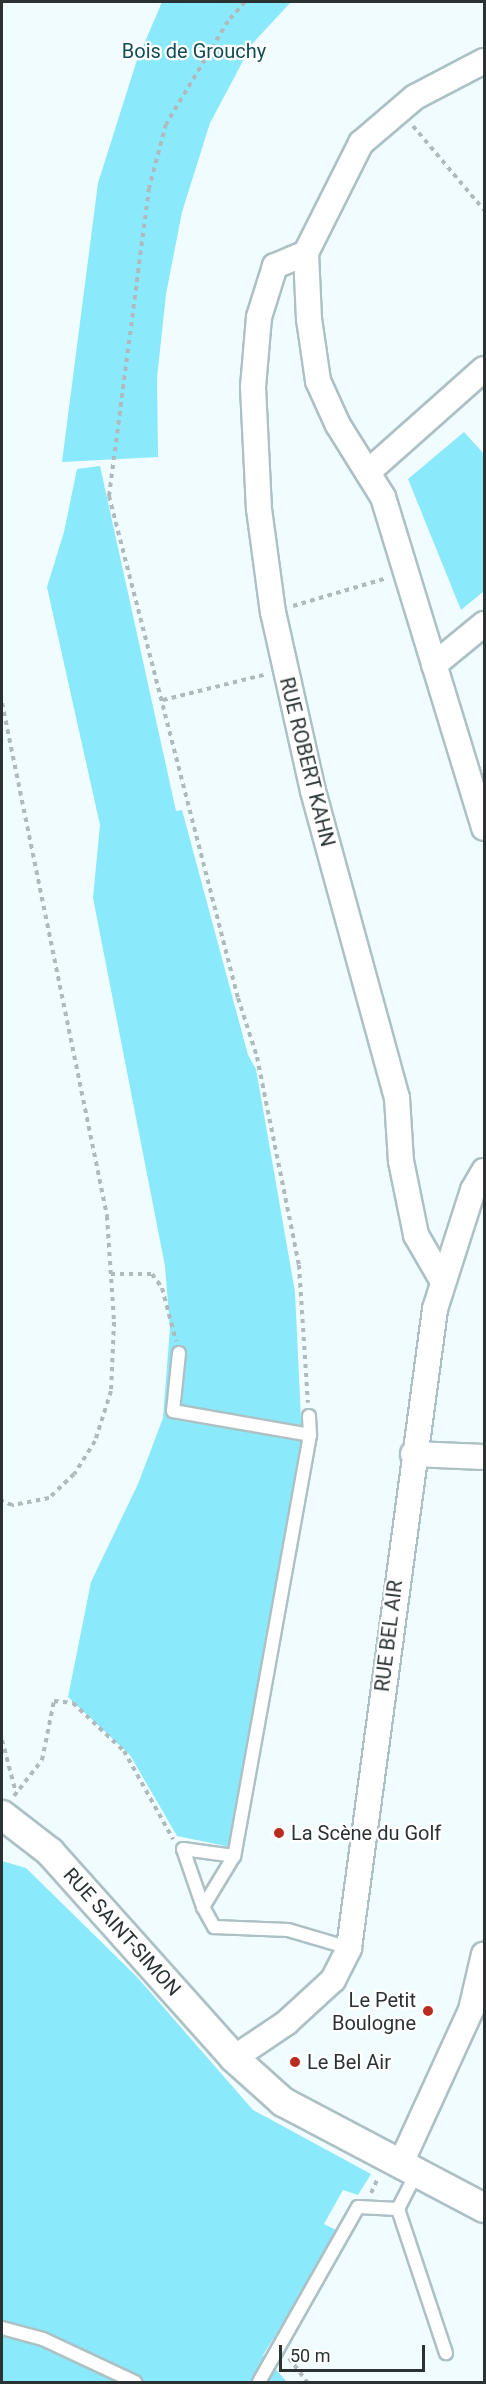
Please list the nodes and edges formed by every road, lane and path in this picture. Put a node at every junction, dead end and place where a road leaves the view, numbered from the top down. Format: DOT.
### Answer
graph roads {
  1 [pos="245,2"];
  2 [pos="484,61"];
  3 [pos="400,110"];
  4 [pos="484,210"];
  5 [pos="306,254"];
  6 [pos="484,369"];
  7 [pos="368,472"];
  8 [pos="406,572"];
  9 [pos="273,612"];
  10 [pos="484,624"];
  11 [pos="434,665"];
  12 [pos="284,669"];
  13 [pos="163,700"];
  14 [pos="2,703"];
  15 [pos="484,828"];
  16 [pos="484,1171"];
  17 [pos="111,1274"];
  18 [pos="442,1280"];
  19 [pos="180,1353"];
  20 [pos="309,1416"];
  21 [pos="310,1435"];
  22 [pos="413,1454"];
  23 [pos="484,1457"];
  24 [pos="2,1501"];
  25 [pos="2,1740"];
  26 [pos="9,1804"];
  27 [pos="183,1849"];
  28 [pos="234,1856"];
  29 [pos="203,1907"];
  30 [pos="349,1948"];
  31 [pos="484,1954"];
  32 [pos="478,2014"];
  33 [pos="234,2058"];
  34 [pos="400,2168"];
  35 [pos="365,2205"];
  36 [pos="484,2208"];
  37 [pos="398,2209"];
  38 [pos="2,2328"];
  39 [pos="278,2343"];
  40 [pos="446,2353"];
  41 [pos="135,2382"];
  42 [pos="259,2382"];
  43 [pos="307,2382"];
  1 -- 13 [label="path"];
  2 -- 3 [label="street"];
  3 -- 4 [label="path"];
  3 -- 5 [label="street"];
  5 -- 7 [label="street"];
  5 -- 9 [label="street, RUE ROBERT KAHN"];
  6 -- 7 [label="street"];
  7 -- 8 [label="street"];
  8 -- 9 [label="path"];
  8 -- 11 [label="street"];
  9 -- 12 [label="street, RUE ROBERT KAHN"];
  10 -- 11 [label="street"];
  11 -- 15 [label="street"];
  12 -- 13 [label="path"];
  12 -- 18 [label="street, RUE ROBERT KAHN"];
  13 -- 20 [label="path"];
  14 -- 17 [label="path"];
  16 -- 18 [label="street, RUE BEL AIR"];
  17 -- 19 [label="path"];
  17 -- 24 [label="path"];
  18 -- 22 [label="street, RUE BEL AIR"];
  19 -- 21 [label="lane"];
  20 -- 21 [label="lane"];
  21 -- 28 [label="lane"];
  22 -- 23 [label="street"];
  22 -- 30 [label="street, RUE BEL AIR"];
  25 -- 26 [label="path"];
  26 -- 27 [label="path"];
  26 -- 33 [label="street, RUE SAINT-SIMON"];
  27 -- 28 [label="lane"];
  27 -- 29 [label="lane"];
  28 -- 29 [label="lane"];
  29 -- 30 [label="lane"];
  30 -- 33 [label="street, RUE BEL AIR"];
  31 -- 32 [label="street"];
  32 -- 34 [label="street"];
  33 -- 34 [label="street, RUE SAINT-SIMON"];
  34 -- 35 [label="path"];
  34 -- 36 [label="street, RUE SAINT-SIMON"];
  34 -- 37 [label="lane"];
  35 -- 37 [label="lane"];
  35 -- 39 [label="lane"];
  37 -- 40 [label="lane"];
  38 -- 41 [label="lane"];
  39 -- 42 [label="lane"];
  39 -- 43 [label="path"];
}
